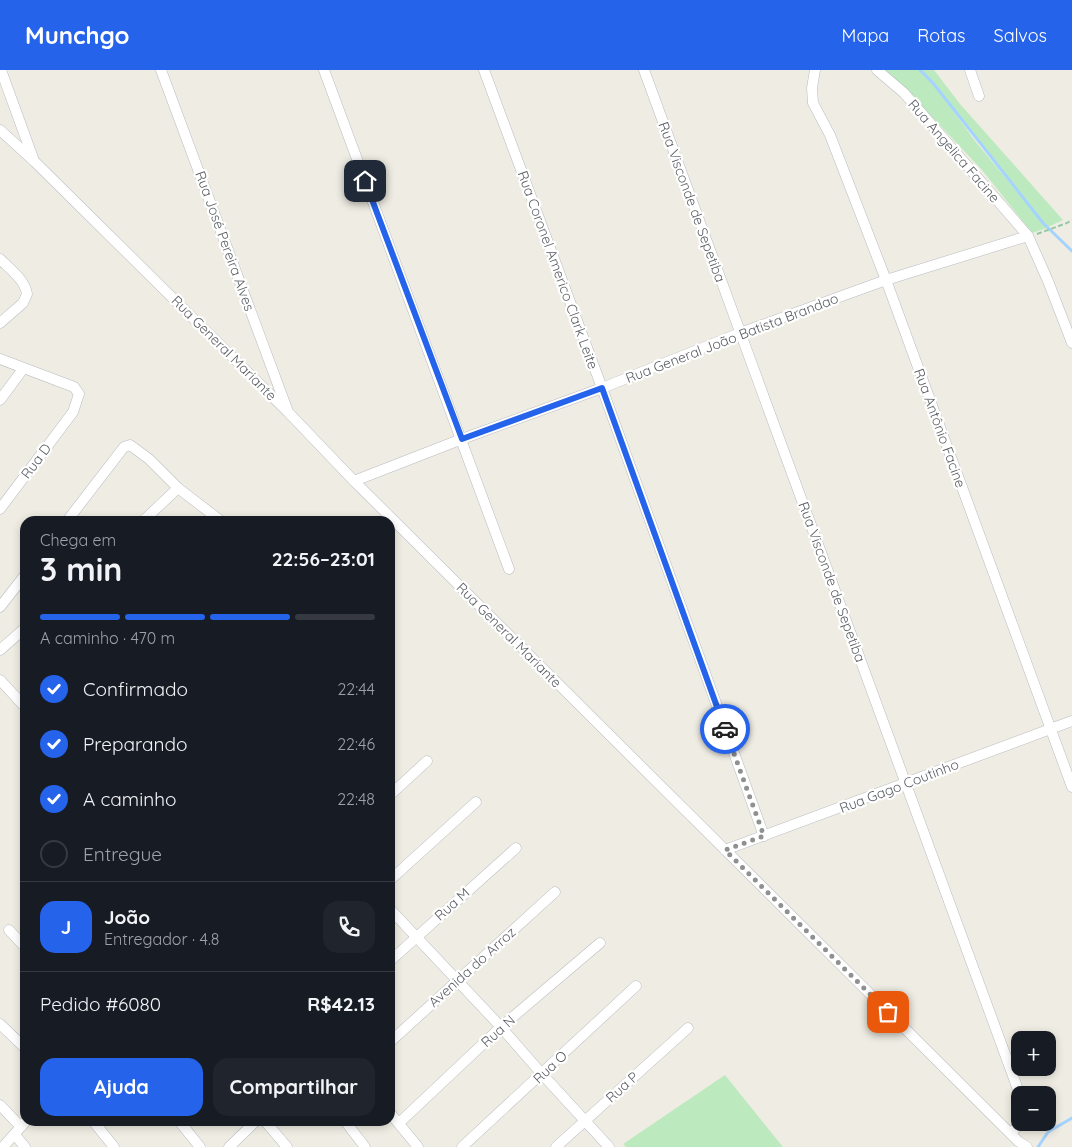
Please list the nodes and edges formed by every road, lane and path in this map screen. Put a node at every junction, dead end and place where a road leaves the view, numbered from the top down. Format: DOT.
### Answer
graph roads {
  1 [pos="1,70"];
  2 [pos="161,70"];
  3 [pos="324,70"];
  4 [pos="484,70"];
  5 [pos="644,70"];
  6 [pos="815,70"];
  7 [pos="877,70"];
  8 [pos="970,70"];
  9 [pos="979,96"];
  10 [pos="0,130"];
  11 [pos="34,161"];
  12 [pos="1072,220"];
  13 [pos="1032,235"];
  14 [pos="0,259"];
  15 [pos="886,280"];
  16 [pos="0,323"];
  17 [pos="740,333"];
  18 [pos="1072,343"];
  19 [pos="0,359"];
  20 [pos="23,369"];
  21 [pos="602,388"];
  22 [pos="0,400"];
  23 [pos="288,412"];
  24 [pos="462,439"];
  25 [pos="354,481"];
  26 [pos="178,488"];
  27 [pos="0,509"];
  28 [pos="71,516"];
  29 [pos="148,516"];
  30 [pos="214,516"];
  31 [pos="389,516"];
  32 [pos="395,522"];
  33 [pos="509,569"];
  34 [pos="20,581"];
  35 [pos="0,607"];
  36 [pos="20,632"];
  37 [pos="0,650"];
  38 [pos="0,680"];
  39 [pos="20,702"];
  40 [pos="1072,721"];
  41 [pos="1050,729"];
  42 [pos="427,761"];
  43 [pos="907,783"];
  44 [pos="1072,787"];
  45 [pos="395,790"];
  46 [pos="476,802"];
  47 [pos="764,836"];
  48 [pos="516,848"];
  49 [pos="725,850"];
  50 [pos="395,875"];
  51 [pos="555,892"];
  52 [pos="395,914"];
  53 [pos="9,930"];
  54 [pos="417,936"];
  55 [pos="20,942"];
  56 [pos="600,943"];
  57 [pos="395,956"];
  58 [pos="458,980"];
  59 [pos="636,986"];
  60 [pos="0,1024"];
  61 [pos="501,1027"];
  62 [pos="688,1028"];
  63 [pos="395,1037"];
  64 [pos="20,1043"];
  65 [pos="542,1074"];
  66 [pos="1017,1086"];
  67 [pos="0,1105"];
  68 [pos="395,1119"];
  69 [pos="585,1121"];
  70 [pos="399,1123"];
  71 [pos="97,1126"];
  72 [pos="183,1126"];
  73 [pos="251,1126"];
  74 [pos="269,1126"];
  75 [pos="349,1126"];
  76 [pos="21,1128"];
  77 [pos="1011,1133"];
  78 [pos="1022,1144"];
  79 [pos="3,1147"];
  80 [pos="25,1147"];
  81 [pos="114,1147"];
  82 [pos="200,1147"];
  83 [pos="229,1147"];
  84 [pos="287,1147"];
  85 [pos="365,1147"];
  86 [pos="418,1147"];
  87 [pos="462,1147"];
  88 [pos="556,1147"];
  89 [pos="609,1147"];
  1 -- 11 [label="street"];
  2 -- 23 [label="street, Rua José Pereira Alves"];
  3 -- 24 [label="street"];
  4 -- 21 [label="street, Rua Coronel Americo Clark Leite"];
  5 -- 17 [label="street, Rua Visconde de Sepetiba"];
  6 -- 15 [label="street, Rua Antônio Facine"];
  7 -- 13 [label="street, Rua Angelica Facine"];
  8 -- 9 [label="street"];
  10 -- 11 [label="street, Rua General Mariante"];
  11 -- 23 [label="street, Rua General Mariante"];
  12 -- 13 [label="path"];
  13 -- 15 [label="street, Rua General João Batista Brandao"];
  13 -- 18 [label="street, Rua Angelica Facine"];
  14 -- 16 [label="street"];
  15 -- 17 [label="street, Rua General João Batista Brandao"];
  15 -- 41 [label="street, Rua Antônio Facine"];
  17 -- 21 [label="street, Rua General João Batista Brandao"];
  17 -- 43 [label="street, Rua Visconde de Sepetiba"];
  19 -- 20 [label="street"];
  20 -- 22 [label="street"];
  20 -- 27 [label="street, Rua D"];
  21 -- 24 [label="street, Rua General João Batista Brandao"];
  21 -- 47 [label="street, Rua Coronel Americo Clark Leite"];
  23 -- 25 [label="street, Rua General Mariante"];
  24 -- 25 [label="street, Rua General João Batista Brandao"];
  24 -- 33 [label="street"];
  25 -- 31 [label="street, Rua General Mariante"];
  26 -- 28 [label="street"];
  26 -- 29 [label="street"];
  26 -- 30 [label="street"];
  32 -- 49 [label="street, Rua General Mariante"];
  34 -- 35 [label="street"];
  36 -- 37 [label="street"];
  38 -- 39 [label="street"];
  40 -- 41 [label="street, Rua Gago Coutinho"];
  41 -- 43 [label="street, Rua Gago Coutinho"];
  41 -- 44 [label="street, Rua Antônio Facine"];
  42 -- 45 [label="street"];
  43 -- 47 [label="street, Rua Gago Coutinho"];
  43 -- 66 [label="street, Rua Visconde de Sepetiba"];
  46 -- 50 [label="street"];
  47 -- 49 [label="street, Rua Gago Coutinho"];
  48 -- 54 [label="street, Rua M"];
  49 -- 77 [label="street, Rua General Mariante"];
  51 -- 58 [label="street, Avenida do Arroz"];
  52 -- 54 [label="street"];
  53 -- 55 [label="street"];
  54 -- 57 [label="street, Rua M"];
  54 -- 58 [label="street"];
  56 -- 61 [label="street, Rua N"];
  58 -- 61 [label="street"];
  58 -- 63 [label="street, Avenida do Arroz"];
  59 -- 65 [label="street, Rua O"];
  60 -- 64 [label="street"];
  61 -- 65 [label="street"];
  61 -- 70 [label="street, Rua N"];
  62 -- 69 [label="street, Rua P"];
  65 -- 69 [label="street"];
  65 -- 87 [label="street, Rua O"];
  67 -- 76 [label="street"];
  68 -- 70 [label="street"];
  69 -- 88 [label="street, Rua P"];
  69 -- 89 [label="street"];
  70 -- 86 [label="street"];
  71 -- 81 [label="street"];
  72 -- 82 [label="street"];
  73 -- 83 [label="street"];
  74 -- 84 [label="street"];
  75 -- 85 [label="street"];
  76 -- 79 [label="street"];
  76 -- 80 [label="street"];
  77 -- 78 [label="street, Rua General Mariante"];
}
